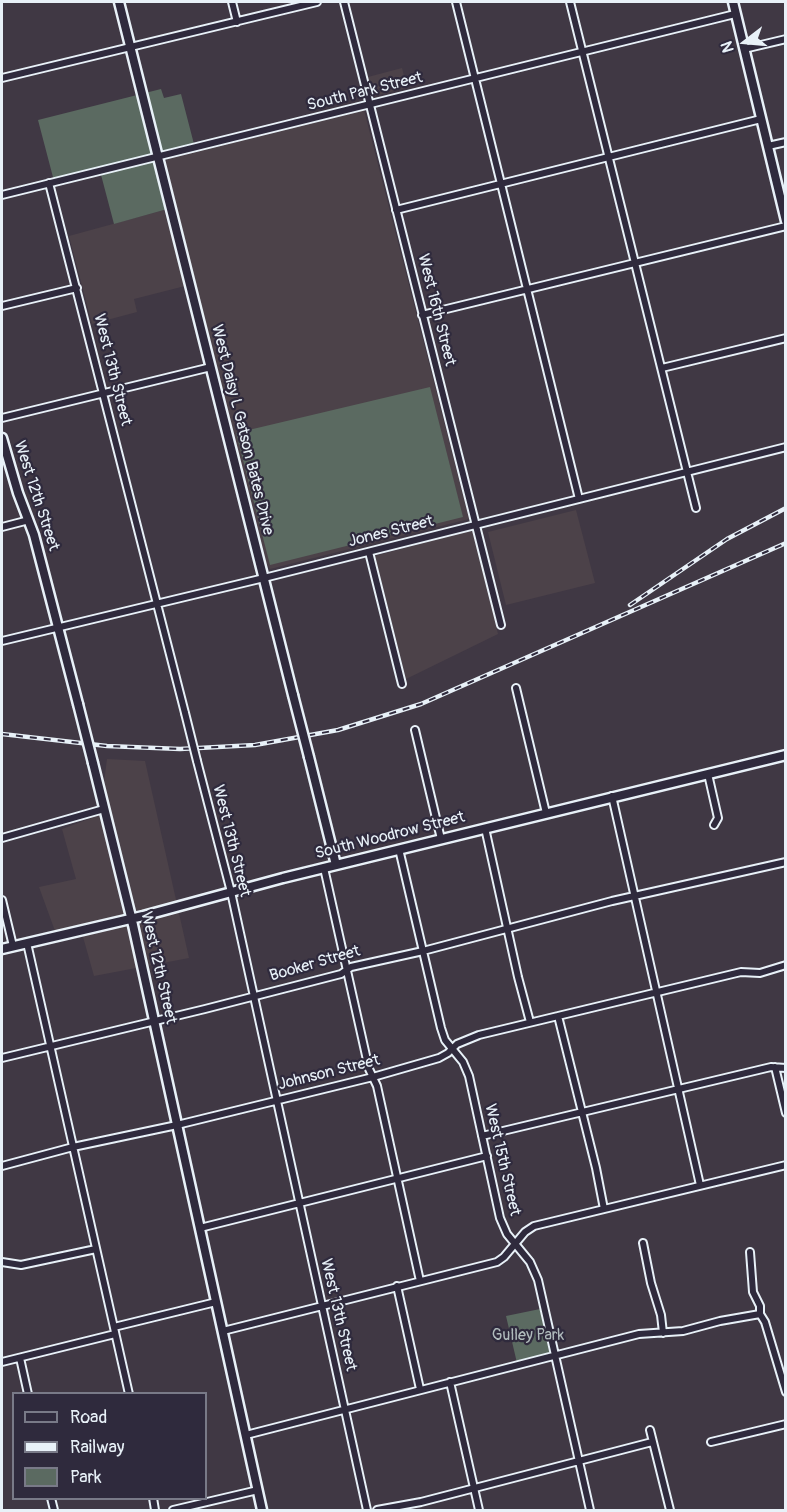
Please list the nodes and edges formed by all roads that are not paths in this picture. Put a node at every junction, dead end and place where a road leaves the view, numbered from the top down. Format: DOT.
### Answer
graph roads {
  1 [pos="119,2"];
  2 [pos="232,2"];
  3 [pos="317,2"];
  4 [pos="344,2"];
  5 [pos="456,2"];
  6 [pos="570,2"];
  7 [pos="733,2"];
  8 [pos="735,14"];
  9 [pos="237,22"];
  10 [pos="786,39"];
  11 [pos="130,48"];
  12 [pos="744,49"];
  13 [pos="583,52"];
  14 [pos="2,78"];
  15 [pos="475,78"];
  16 [pos="370,105"];
  17 [pos="761,119"];
  18 [pos="786,142"];
  19 [pos="768,147"];
  20 [pos="158,157"];
  21 [pos="609,157"];
  22 [pos="49,183"];
  23 [pos="502,184"];
  24 [pos="2,195"];
  25 [pos="396,210"];
  26 [pos="786,221"];
  27 [pos="786,226"];
  28 [pos="635,263"];
  29 [pos="77,288"];
  30 [pos="527,289"];
  31 [pos="2,306"];
  32 [pos="422,315"];
  33 [pos="786,338"];
  34 [pos="211,367"];
  35 [pos="662,368"];
  36 [pos="104,394"];
  37 [pos="2,418"];
  38 [pos="2,438"];
  39 [pos="786,447"];
  40 [pos="687,472"];
  41 [pos="579,500"];
  42 [pos="696,508"];
  43 [pos="29,520"];
  44 [pos="476,525"];
  45 [pos="2,527"];
  46 [pos="369,552"];
  47 [pos="264,578"];
  48 [pos="157,603"];
  49 [pos="501,625"];
  50 [pos="58,628"];
  51 [pos="2,641"];
  52 [pos="402,684"];
  53 [pos="516,688"];
  54 [pos="415,730"];
  55 [pos="786,755"];
  56 [pos="708,774"];
  57 [pos="612,796"];
  58 [pos="105,809"];
  59 [pos="546,813"];
  60 [pos="714,825"];
  61 [pos="485,828"];
  62 [pos="2,838"];
  63 [pos="441,839"];
  64 [pos="399,849"];
  65 [pos="786,862"];
  66 [pos="336,865"];
  67 [pos="324,868"];
  68 [pos="231,892"];
  69 [pos="635,897"];
  70 [pos="2,900"];
  71 [pos="131,918"];
  72 [pos="507,928"];
  73 [pos="27,943"];
  74 [pos="13,946"];
  75 [pos="2,949"];
  76 [pos="423,951"];
  77 [pos="786,965"];
  78 [pos="346,970"];
  79 [pos="657,993"];
  80 [pos="253,996"];
  81 [pos="558,1016"];
  82 [pos="154,1022"];
  83 [pos="530,1022"];
  84 [pos="50,1046"];
  85 [pos="453,1048"];
  86 [pos="2,1058"];
  87 [pos="775,1067"];
  88 [pos="786,1068"];
  89 [pos="373,1077"];
  90 [pos="678,1090"];
  91 [pos="276,1100"];
  92 [pos="581,1112"];
  93 [pos="786,1113"];
  94 [pos="177,1125"];
  95 [pos="482,1136"];
  96 [pos="73,1147"];
  97 [pos="487,1156"];
  98 [pos="2,1166"];
  99 [pos="786,1166"];
  100 [pos="397,1178"];
  101 [pos="700,1185"];
  102 [pos="299,1203"];
  103 [pos="604,1209"];
  104 [pos="200,1228"];
  105 [pos="643,1243"];
  106 [pos="516,1244"];
  107 [pos="96,1249"];
  108 [pos="750,1252"];
  109 [pos="2,1262"];
  110 [pos="420,1281"];
  111 [pos="397,1286"];
  112 [pos="216,1302"];
  113 [pos="322,1306"];
  114 [pos="760,1314"];
  115 [pos="115,1330"];
  116 [pos="223,1330"];
  117 [pos="663,1333"];
  118 [pos="555,1356"];
  119 [pos="20,1358"];
  120 [pos="2,1362"];
  121 [pos="782,1367"];
  122 [pos="450,1382"];
  123 [pos="420,1389"];
  124 [pos="28,1392"];
  125 [pos="129,1392"];
  126 [pos="786,1392"];
  127 [pos="345,1410"];
  128 [pos="786,1424"];
  129 [pos="650,1430"];
  130 [pos="246,1435"];
  131 [pos="652,1442"];
  132 [pos="711,1442"];
  133 [pos="578,1460"];
  134 [pos="474,1487"];
  135 [pos="258,1490"];
  136 [pos="173,1510"];
  137 [pos="262,1510"];
  138 [pos="367,1510"];
  139 [pos="377,1510"];
  140 [pos="479,1510"];
  141 [pos="590,1510"];
  142 [pos="670,1510"];
  1 -- 11 [label="main road, West Daisy L Gatson Bates Drive"];
  2 -- 9 [label="street"];
  3 -- 9 [label="street"];
  4 -- 16 [label="street, West 16th Street"];
  5 -- 15 [label="street"];
  6 -- 13 [label="street"];
  7 -- 8 [label="main road"];
  8 -- 12 [label="main road"];
  8 -- 13 [label="street, South Park Street"];
  9 -- 11 [label="street"];
  10 -- 12 [label="street"];
  11 -- 14 [label="street"];
  11 -- 20 [label="main road, West Daisy L Gatson Bates Drive"];
  12 -- 17 [label="main road"];
  13 -- 15 [label="street, South Park Street"];
  13 -- 21 [label="street"];
  15 -- 16 [label="street, South Park Street"];
  15 -- 23 [label="street"];
  16 -- 20 [label="street, South Park Street"];
  16 -- 25 [label="street, West 16th Street"];
  17 -- 19 [label="main road"];
  17 -- 21 [label="street"];
  18 -- 19 [label="street"];
  19 -- 26 [label="main road"];
  20 -- 22 [label="street, South Park Street"];
  20 -- 34 [label="main road, West Daisy L Gatson Bates Drive"];
  21 -- 23 [label="street"];
  21 -- 28 [label="street"];
  22 -- 24 [label="street, South Park Street"];
  22 -- 29 [label="street, West 13th Street"];
  23 -- 25 [label="street"];
  23 -- 30 [label="street"];
  25 -- 32 [label="street, West 16th Street"];
  27 -- 28 [label="street"];
  28 -- 30 [label="street"];
  28 -- 35 [label="street"];
  29 -- 31 [label="street"];
  29 -- 36 [label="street, West 13th Street"];
  30 -- 32 [label="street"];
  30 -- 41 [label="street"];
  32 -- 44 [label="street, West 16th Street"];
  33 -- 35 [label="street"];
  34 -- 36 [label="street"];
  34 -- 47 [label="main road, West Daisy L Gatson Bates Drive"];
  35 -- 40 [label="street"];
  36 -- 37 [label="street"];
  36 -- 48 [label="street, West 13th Street"];
  38 -- 43 [label="main road, West 12th Street"];
  39 -- 40 [label="street, Jones Street"];
  40 -- 41 [label="street, Jones Street"];
  40 -- 42 [label="street"];
  41 -- 44 [label="street, Jones Street"];
  43 -- 45 [label="street"];
  43 -- 50 [label="main road, West 12th Street"];
  44 -- 46 [label="street, Jones Street"];
  44 -- 49 [label="street, West 16th Street"];
  46 -- 47 [label="street, Jones Street"];
  46 -- 52 [label="street"];
  47 -- 48 [label="street, Jones Street"];
  47 -- 66 [label="main road, West Daisy L Gatson Bates Drive, bridge"];
  48 -- 50 [label="street, Jones Street"];
  48 -- 68 [label="street, West 13th Street, bridge"];
  50 -- 51 [label="street, Jones Street"];
  50 -- 58 [label="main road, West 12th Street, bridge"];
  53 -- 59 [label="street"];
  54 -- 63 [label="street"];
  55 -- 56 [label="main road, South Woodrow Street"];
  56 -- 57 [label="main road, South Woodrow Street"];
  56 -- 60 [label="street"];
  57 -- 59 [label="main road, South Woodrow Street"];
  57 -- 69 [label="street"];
  58 -- 62 [label="street"];
  58 -- 71 [label="main road, West 12th Street"];
  59 -- 61 [label="main road, South Woodrow Street"];
  61 -- 63 [label="main road, South Woodrow Street"];
  61 -- 72 [label="street"];
  63 -- 64 [label="main road, South Woodrow Street"];
  64 -- 66 [label="main road, South Woodrow Street"];
  64 -- 76 [label="street, West 15th Street"];
  65 -- 69 [label="street, Booker Street"];
  66 -- 67 [label="main road, South Woodrow Street"];
  67 -- 68 [label="main road, South Woodrow Street"];
  67 -- 78 [label="street"];
  68 -- 71 [label="main road, South Woodrow Street"];
  68 -- 80 [label="street, West 13th Street"];
  69 -- 72 [label="street, Booker Street"];
  69 -- 79 [label="street"];
  70 -- 74 [label="street"];
  71 -- 73 [label="main road, South Woodrow Street"];
  71 -- 82 [label="main road, West 12th Street"];
  72 -- 76 [label="street, Booker Street"];
  72 -- 83 [label="street"];
  73 -- 74 [label="main road, South Woodrow Street"];
  73 -- 84 [label="street"];
  74 -- 75 [label="main road, South Woodrow Street"];
  76 -- 78 [label="street, Booker Street"];
  76 -- 85 [label="street, West 15th Street"];
  77 -- 79 [label="street, Johnson Street"];
  78 -- 80 [label="street, Booker Street"];
  78 -- 89 [label="street"];
  79 -- 81 [label="street, Johnson Street"];
  79 -- 90 [label="street"];
  80 -- 82 [label="street, Booker Street"];
  80 -- 91 [label="street, West 13th Street"];
  81 -- 83 [label="street, Johnson Street"];
  81 -- 92 [label="street"];
  82 -- 84 [label="street, Booker Street"];
  82 -- 94 [label="main road, West 12th Street"];
  83 -- 85 [label="street, Johnson Street"];
  84 -- 86 [label="street, Booker Street"];
  84 -- 96 [label="street"];
  85 -- 89 [label="street, Johnson Street"];
  85 -- 95 [label="street, West 15th Street"];
  87 -- 88 [label="street"];
  87 -- 90 [label="street"];
  87 -- 93 [label="street"];
  89 -- 91 [label="street, Johnson Street"];
  89 -- 100 [label="street"];
  90 -- 92 [label="street"];
  90 -- 101 [label="street"];
  91 -- 94 [label="street, Johnson Street"];
  91 -- 102 [label="street, West 13th Street"];
  92 -- 95 [label="street"];
  92 -- 103 [label="street"];
  94 -- 96 [label="street, Johnson Street"];
  94 -- 104 [label="main road, West 12th Street"];
  95 -- 97 [label="street, West 15th Street"];
  96 -- 98 [label="street, Johnson Street"];
  96 -- 107 [label="street"];
  97 -- 100 [label="street"];
  97 -- 106 [label="street, West 15th Street"];
  99 -- 101 [label="street"];
  100 -- 102 [label="street"];
  100 -- 110 [label="street"];
  101 -- 103 [label="street"];
  102 -- 104 [label="street"];
  102 -- 113 [label="street, West 13th Street"];
  103 -- 106 [label="street"];
  104 -- 112 [label="main road, West 12th Street"];
  105 -- 117 [label="street"];
  106 -- 110 [label="street"];
  106 -- 118 [label="street, West 15th Street"];
  107 -- 109 [label="street"];
  107 -- 115 [label="street"];
  108 -- 114 [label="street"];
  110 -- 111 [label="street"];
  111 -- 113 [label="street"];
  111 -- 123 [label="street"];
  112 -- 115 [label="street"];
  112 -- 116 [label="main road, West 12th Street"];
  113 -- 116 [label="street"];
  113 -- 127 [label="street, West 13th Street"];
  114 -- 117 [label="street"];
  114 -- 121 [label="street"];
  115 -- 119 [label="street"];
  115 -- 125 [label="street"];
  116 -- 130 [label="main road, West 12th Street"];
  117 -- 118 [label="street"];
  118 -- 122 [label="street"];
  118 -- 133 [label="street, West 15th Street"];
  119 -- 120 [label="street"];
  119 -- 124 [label="street"];
  121 -- 126 [label="street"];
  122 -- 123 [label="street"];
  122 -- 134 [label="street"];
  123 -- 127 [label="street"];
  127 -- 130 [label="street"];
  127 -- 138 [label="street, West 13th Street"];
  128 -- 132 [label="street"];
  129 -- 131 [label="street"];
  130 -- 135 [label="main road, West 12th Street"];
  131 -- 133 [label="street"];
  131 -- 142 [label="street"];
  133 -- 134 [label="street"];
  133 -- 141 [label="street, West 15th Street"];
  134 -- 139 [label="street"];
  134 -- 140 [label="street"];
  135 -- 136 [label="street"];
  135 -- 137 [label="main road, West 12th Street"];
}
